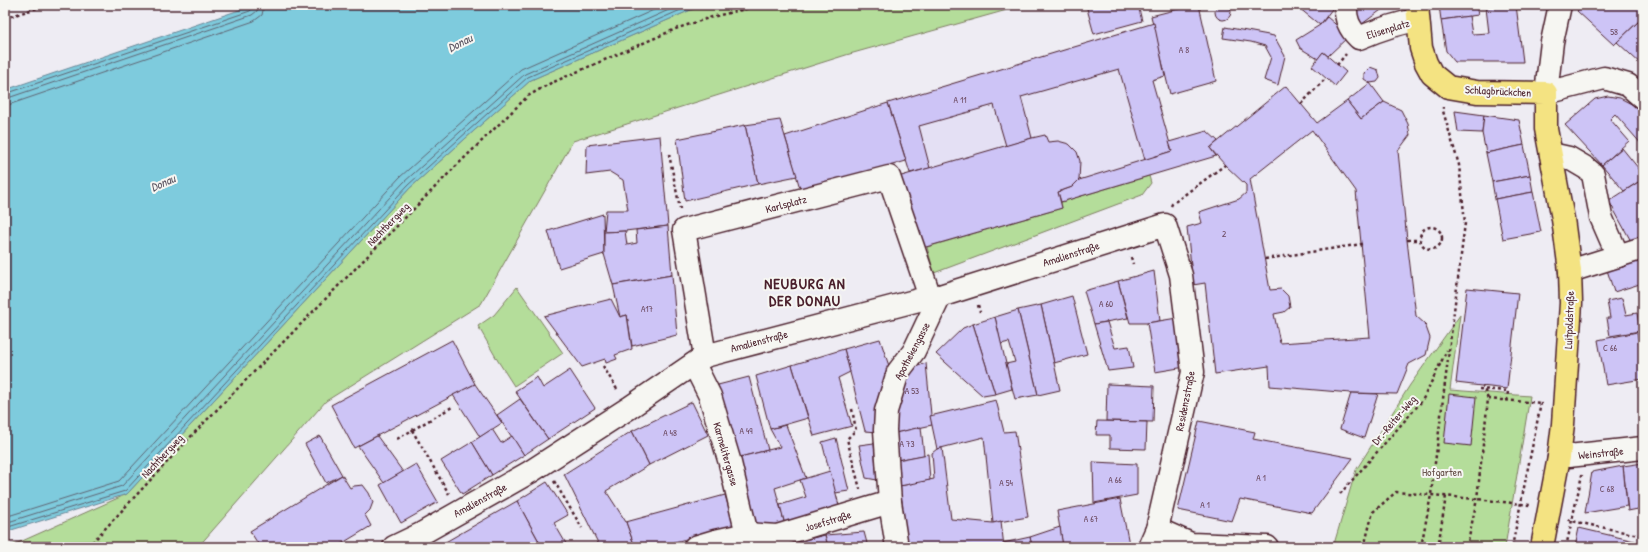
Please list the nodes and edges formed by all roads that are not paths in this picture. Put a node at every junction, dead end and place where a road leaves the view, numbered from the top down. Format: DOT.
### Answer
graph roads {
  1 [pos="1346,5"];
  2 [pos="1560,5"];
  3 [pos="1417,12"];
  4 [pos="1432,74"];
  5 [pos="1546,93"];
  6 [pos="1643,98"];
  7 [pos="1551,154"];
  8 [pos="1165,225"];
  9 [pos="1643,248"];
  10 [pos="1618,256"];
  11 [pos="1570,271"];
  12 [pos="935,296"];
  13 [pos="700,360"];
  14 [pos="1643,448"];
  15 [pos="1559,457"];
  16 [pos="890,502"];
  17 [pos="1153,538"];
  18 [pos="749,541"];
  19 [pos="394,547"];
  20 [pos="695,547"];
  21 [pos="897,547"];
  22 [pos="1268,547"];
  23 [pos="1542,547"];
  1 -- 3 [label="street, Elisenplatz"];
  2 -- 5 [label="street"];
  3 -- 4 [label="main road, Elisenplatz"];
  4 -- 5 [label="main road, Schlagbrückchen"];
  5 -- 6 [label="street"];
  5 -- 7 [label="main road, Luitpoldstraße"];
  7 -- 10 [label="street"];
  7 -- 11 [label="main road, Luitpoldstraße"];
  8 -- 12 [label="street, Amalienstraße"];
  8 -- 17 [label="street, Residenzstraße"];
  9 -- 10 [label="street"];
  10 -- 11 [label="street"];
  11 -- 15 [label="main road, Luitpoldstraße"];
  12 -- 13 [label="street, Amalienstraße"];
  12 -- 13 [label="street, Karlsplatz"];
  12 -- 16 [label="street, Apothekengasse"];
  13 -- 18 [label="street, Karmelitergasse"];
  13 -- 19 [label="street, Amalienstraße"];
  14 -- 15 [label="street, Weinstraße"];
  15 -- 23 [label="main road, Luitpoldstraße"];
  16 -- 18 [label="street, Josefstraße"];
  16 -- 21 [label="street, Apothekengasse"];
  17 -- 22 [label="street"];
  18 -- 20 [label="street, Josefstraße"];
}
